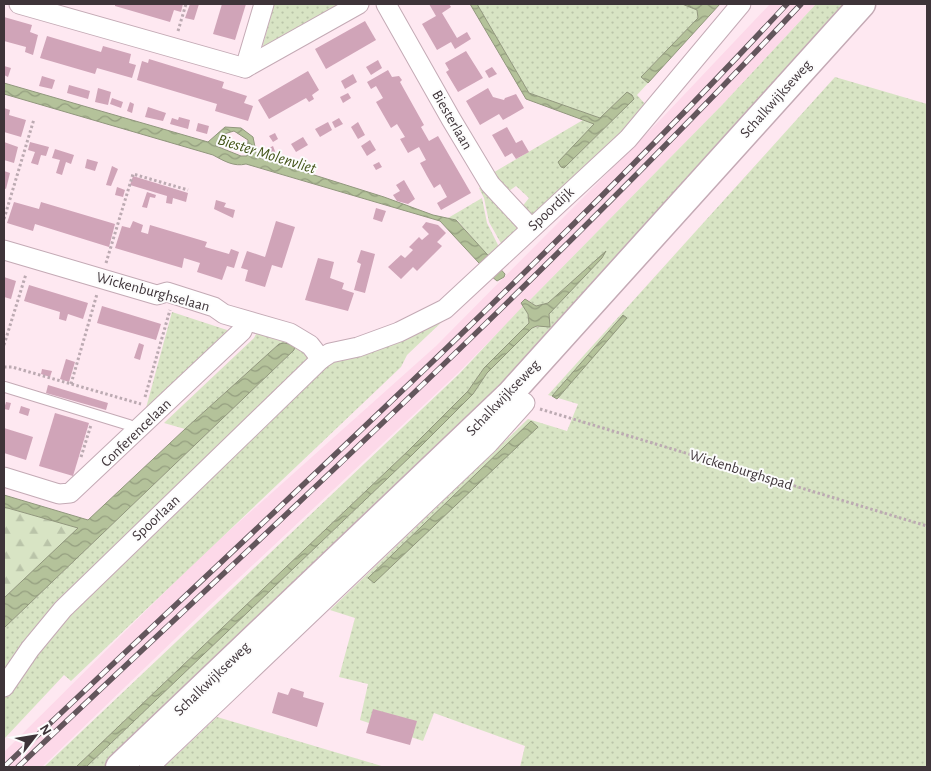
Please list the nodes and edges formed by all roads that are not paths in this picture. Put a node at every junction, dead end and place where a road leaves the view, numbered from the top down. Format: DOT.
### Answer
graph roads {
  1 [pos="19,4"];
  2 [pos="264,4"];
  3 [pos="359,4"];
  4 [pos="386,4"];
  5 [pos="741,4"];
  6 [pos="862,4"];
  7 [pos="78,12"];
  8 [pos="246,68"];
  9 [pos="531,228"];
  10 [pos="4,250"];
  11 [pos="246,321"];
  12 [pos="321,359"];
  13 [pos="5,387"];
  14 [pos="518,399"];
  15 [pos="136,432"];
  16 [pos="4,477"];
  17 [pos="4,687"];
  18 [pos="119,767"];
  19 [pos="149,767"];
  1 -- 7 [label="street"];
  2 -- 8 [label="street"];
  3 -- 8 [label="street"];
  4 -- 9 [label="street, Biesterlaan"];
  5 -- 9 [label="street, Spoordijk"];
  6 -- 14 [label="street, Schalkwijkseweg"];
  7 -- 8 [label="street"];
  9 -- 12 [label="street, Spoordijk"];
  10 -- 11 [label="street, Wickenburghselaan"];
  11 -- 12 [label="street, Wickenburghselaan"];
  11 -- 15 [label="street, Conferencelaan"];
  12 -- 17 [label="street, Spoorlaan"];
  13 -- 15 [label="lane"];
  14 -- 18 [label="street, Schalkwijkseweg"];
  14 -- 19 [label="street, Schalkwijkseweg"];
  15 -- 16 [label="street, Conferencelaan"];
}
